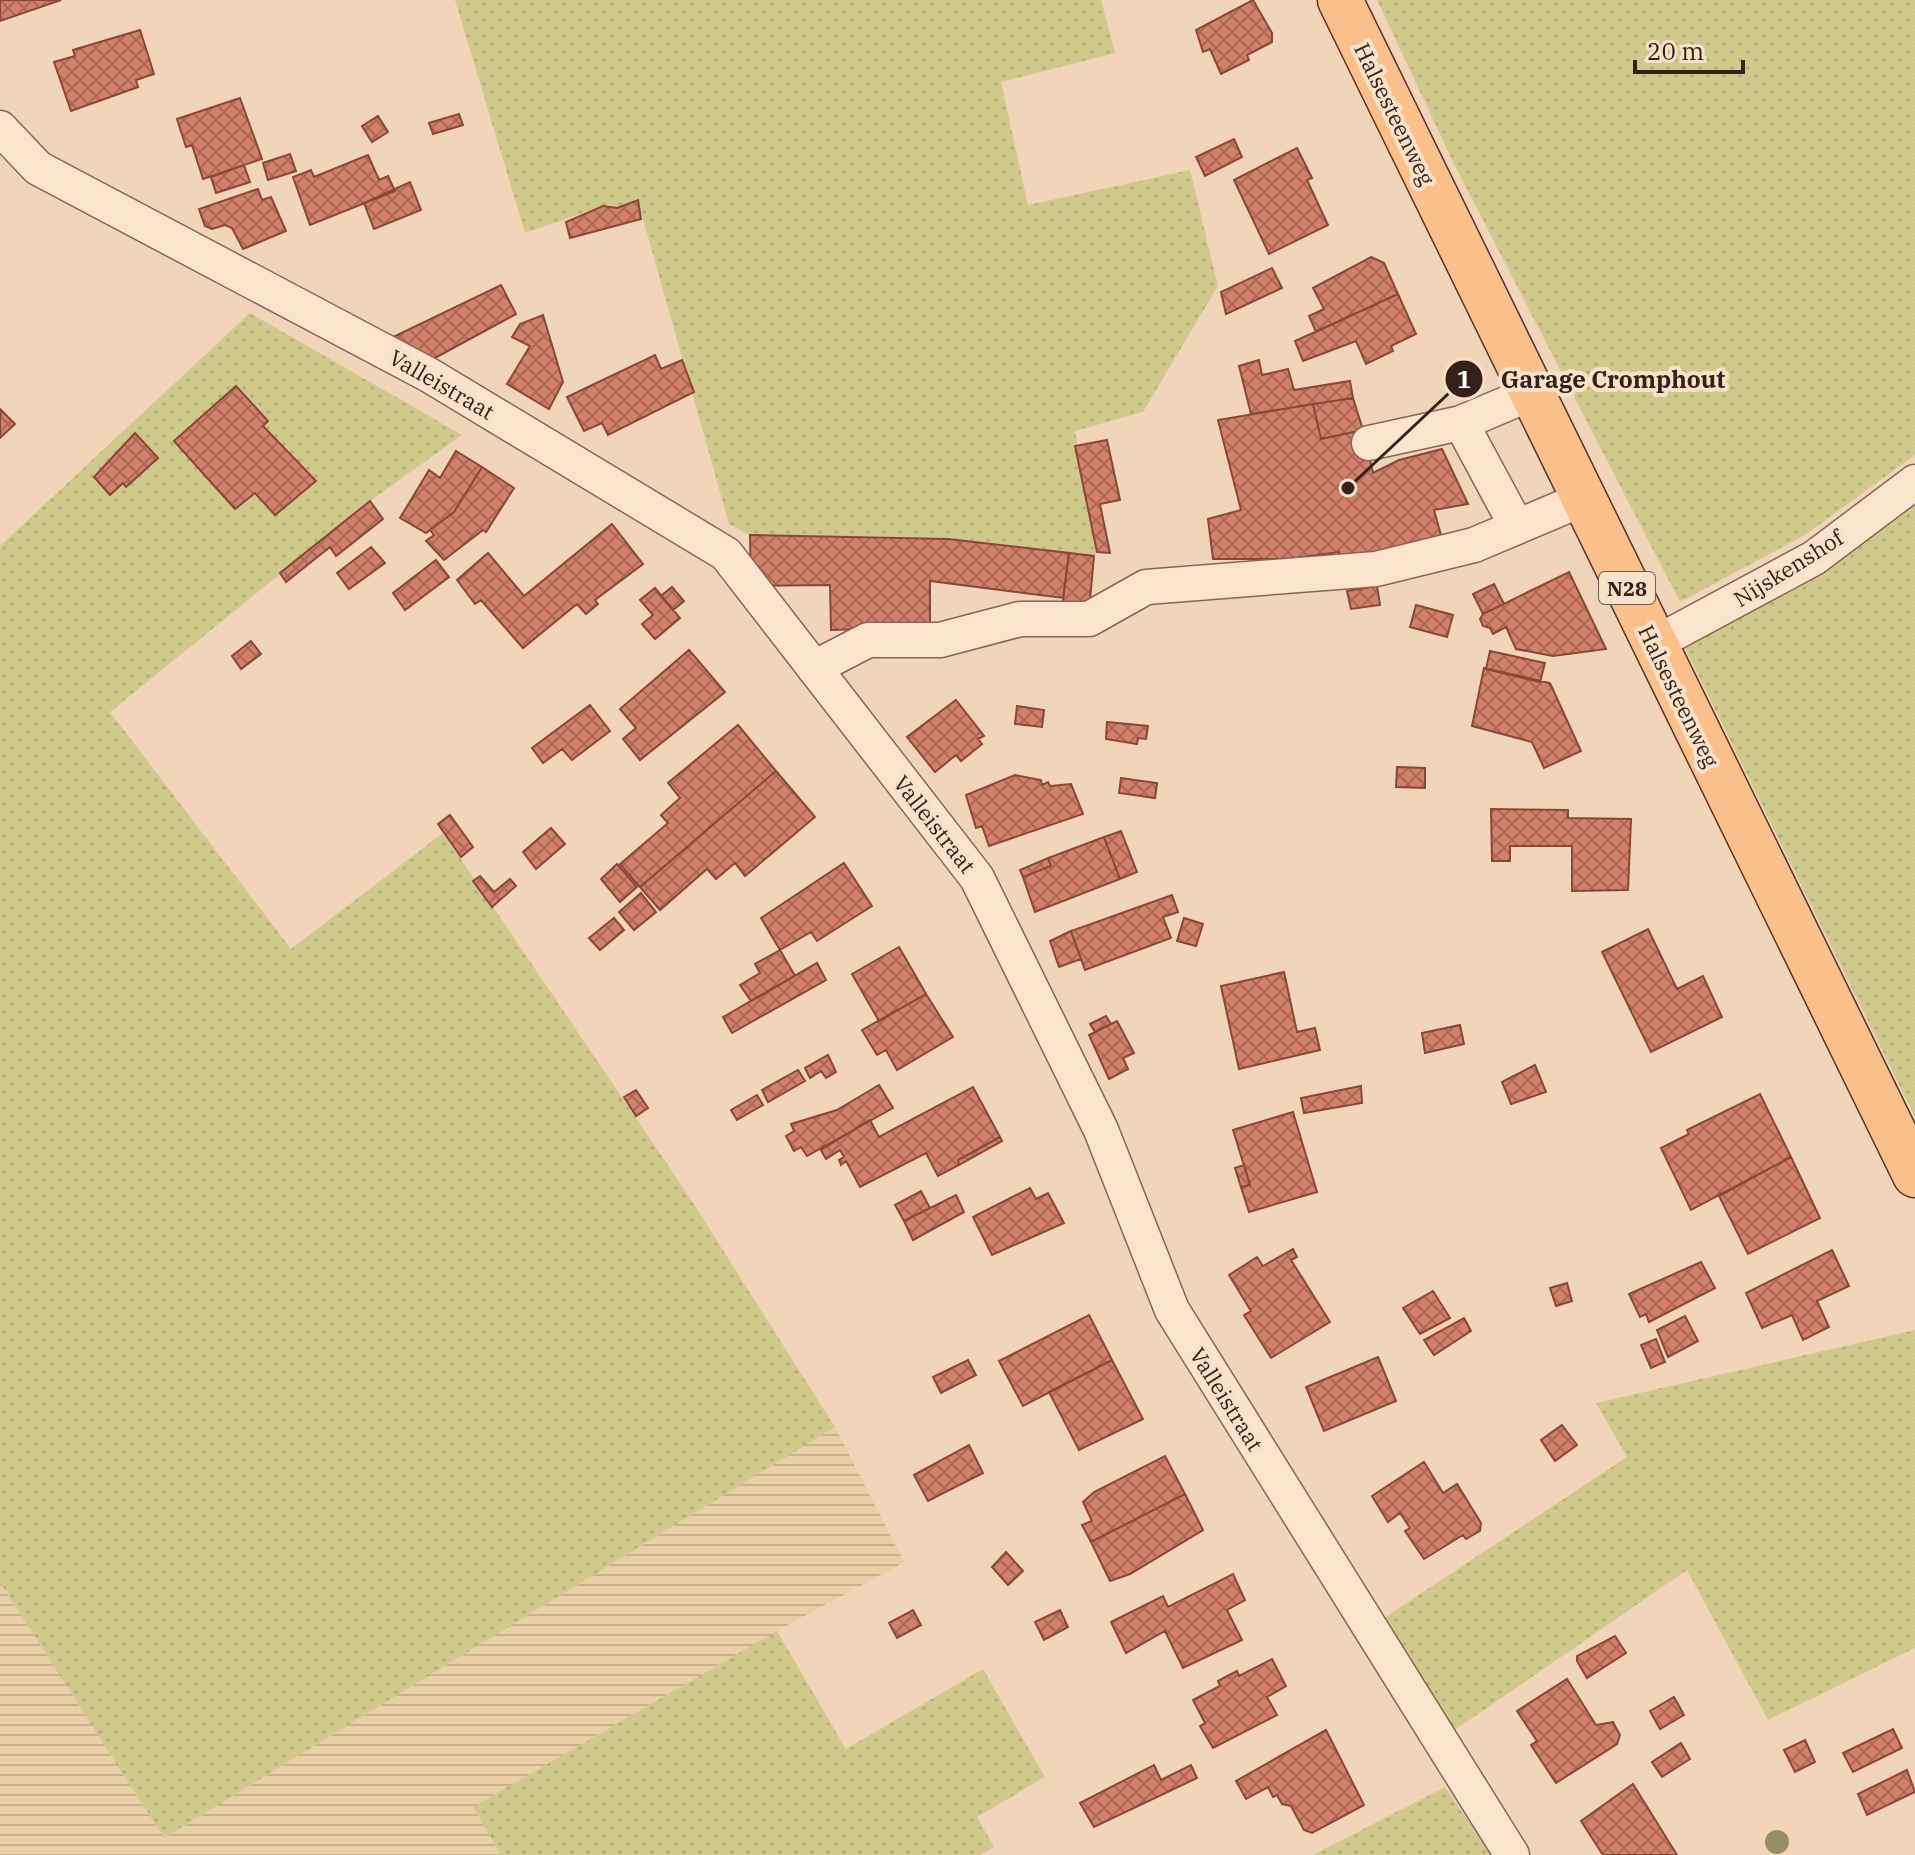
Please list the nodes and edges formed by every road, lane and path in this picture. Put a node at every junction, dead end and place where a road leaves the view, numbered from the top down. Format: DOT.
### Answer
graph roads {
  1 [pos="1340,0"];
  2 [pos="0,128"];
  3 [pos="1532,393"];
  4 [pos="1461,423"];
  5 [pos="1369,443"];
  6 [pos="1915,482"];
  7 [pos="1583,499"];
  8 [pos="1517,527"];
  9 [pos="1654,644"];
  10 [pos="814,668"];
  11 [pos="1915,1175"];
  12 [pos="1512,1855"];
  1 -- 3 [label="main road, Halsesteenweg / N28"];
  2 -- 10 [label="street, Valleistraat"];
  3 -- 4 [label="street"];
  3 -- 7 [label="main road, Halsesteenweg / N28"];
  4 -- 5 [label="street"];
  4 -- 8 [label="street"];
  6 -- 9 [label="street, Nijskenshof"];
  7 -- 8 [label="street"];
  7 -- 9 [label="main road, Halsesteenweg / N28"];
  8 -- 10 [label="street"];
  9 -- 11 [label="main road, Halsesteenweg / N28"];
  10 -- 12 [label="street, Valleistraat"];
}
